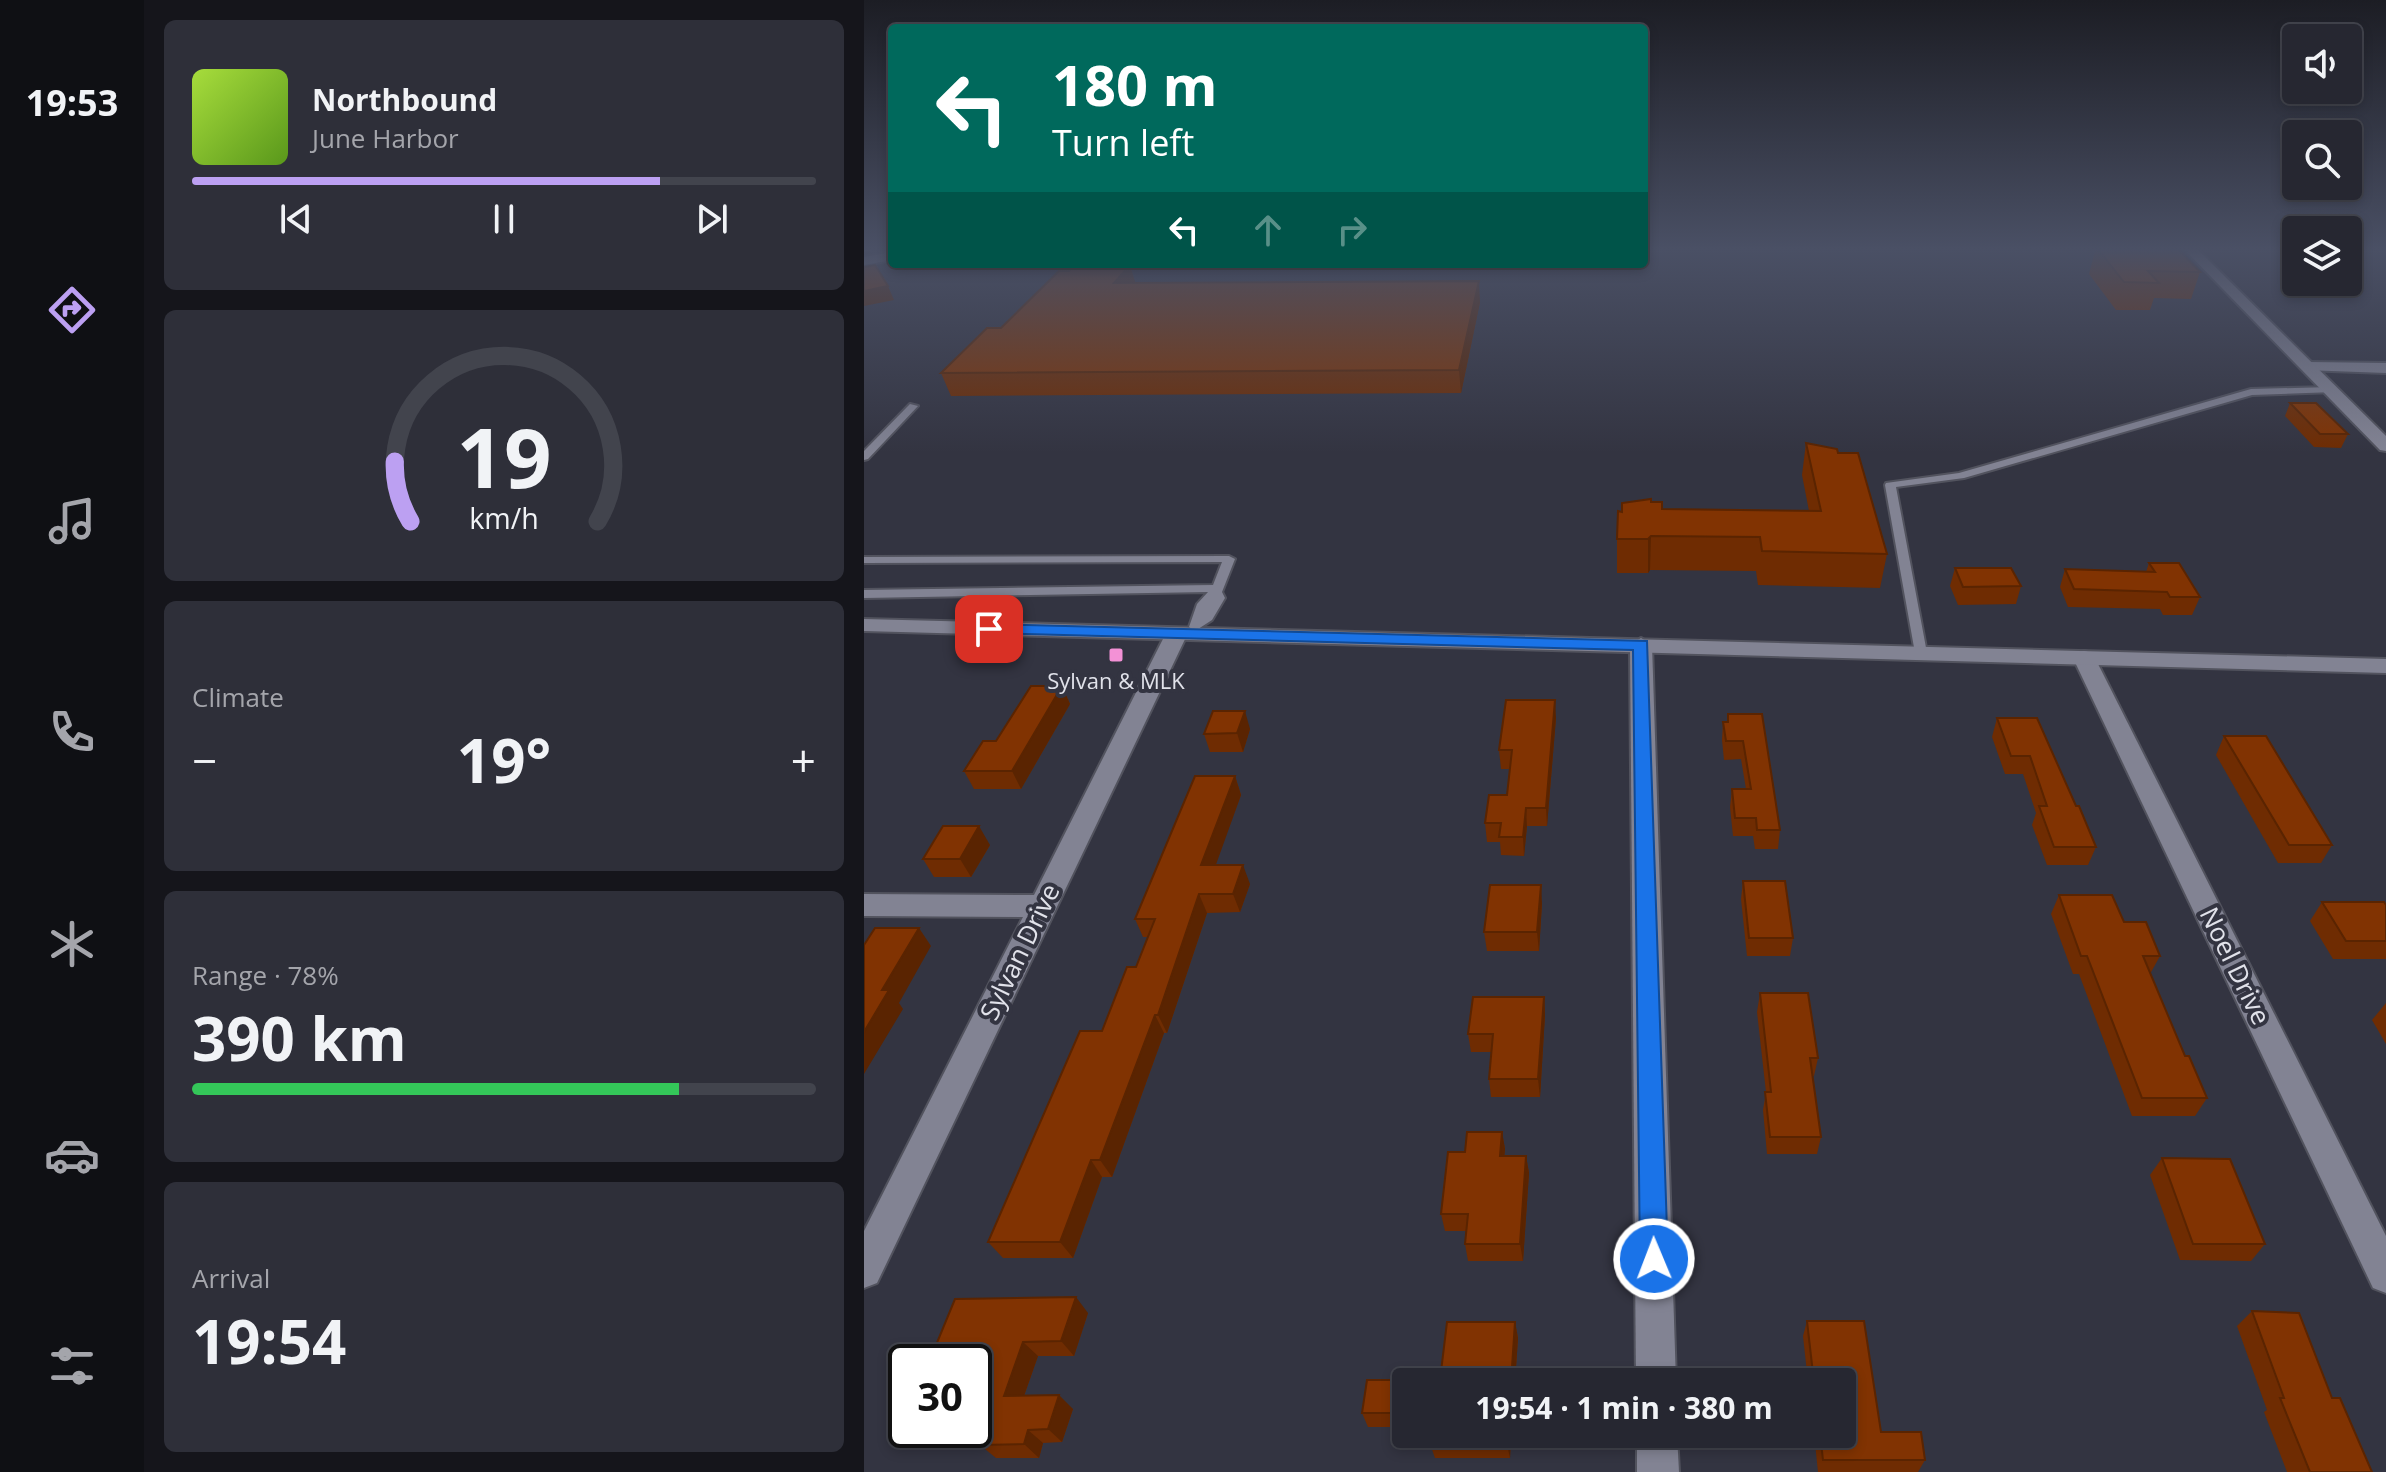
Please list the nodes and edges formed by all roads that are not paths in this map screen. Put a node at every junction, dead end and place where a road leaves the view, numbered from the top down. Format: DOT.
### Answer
graph roads {
  1 [pos="2257,316"];
  2 [pos="2309,367"];
  3 [pos="2386,368"];
  4 [pos="2331,390"];
  5 [pos="913,406"];
  6 [pos="2386,446"];
  7 [pos="866,454"];
  8 [pos="864,560"];
  9 [pos="1217,590"];
  10 [pos="864,594"];
  11 [pos="864,625"];
  12 [pos="1188,631"];
  13 [pos="1641,645"];
  14 [pos="1921,653"];
  15 [pos="2084,658"];
  16 [pos="2386,666"];
  17 [pos="864,905"];
  18 [pos="1043,906"];
  19 [pos="864,1270"];
  20 [pos="2386,1275"];
  21 [pos="1656,1368"];
  22 [pos="1657,1448"];
  23 [pos="1658,1472"];
  1 -- 2 [label="street"];
  2 -- 3 [label="street"];
  2 -- 4 [label="street"];
  4 -- 6 [label="street"];
  4 -- 14 [label="lane"];
  5 -- 7 [label="lane"];
  8 -- 9 [label="lane"];
  9 -- 10 [label="lane"];
  9 -- 12 [label="lane"];
  11 -- 12 [label="street"];
  12 -- 13 [label="street"];
  12 -- 18 [label="street, Sylvan Drive"];
  13 -- 14 [label="street"];
  13 -- 21 [label="street"];
  14 -- 15 [label="street"];
  15 -- 16 [label="street"];
  15 -- 20 [label="street, Noel Drive"];
  17 -- 18 [label="street"];
  18 -- 19 [label="street, Sylvan Drive"];
  22 -- 23 [label="street"];
}
